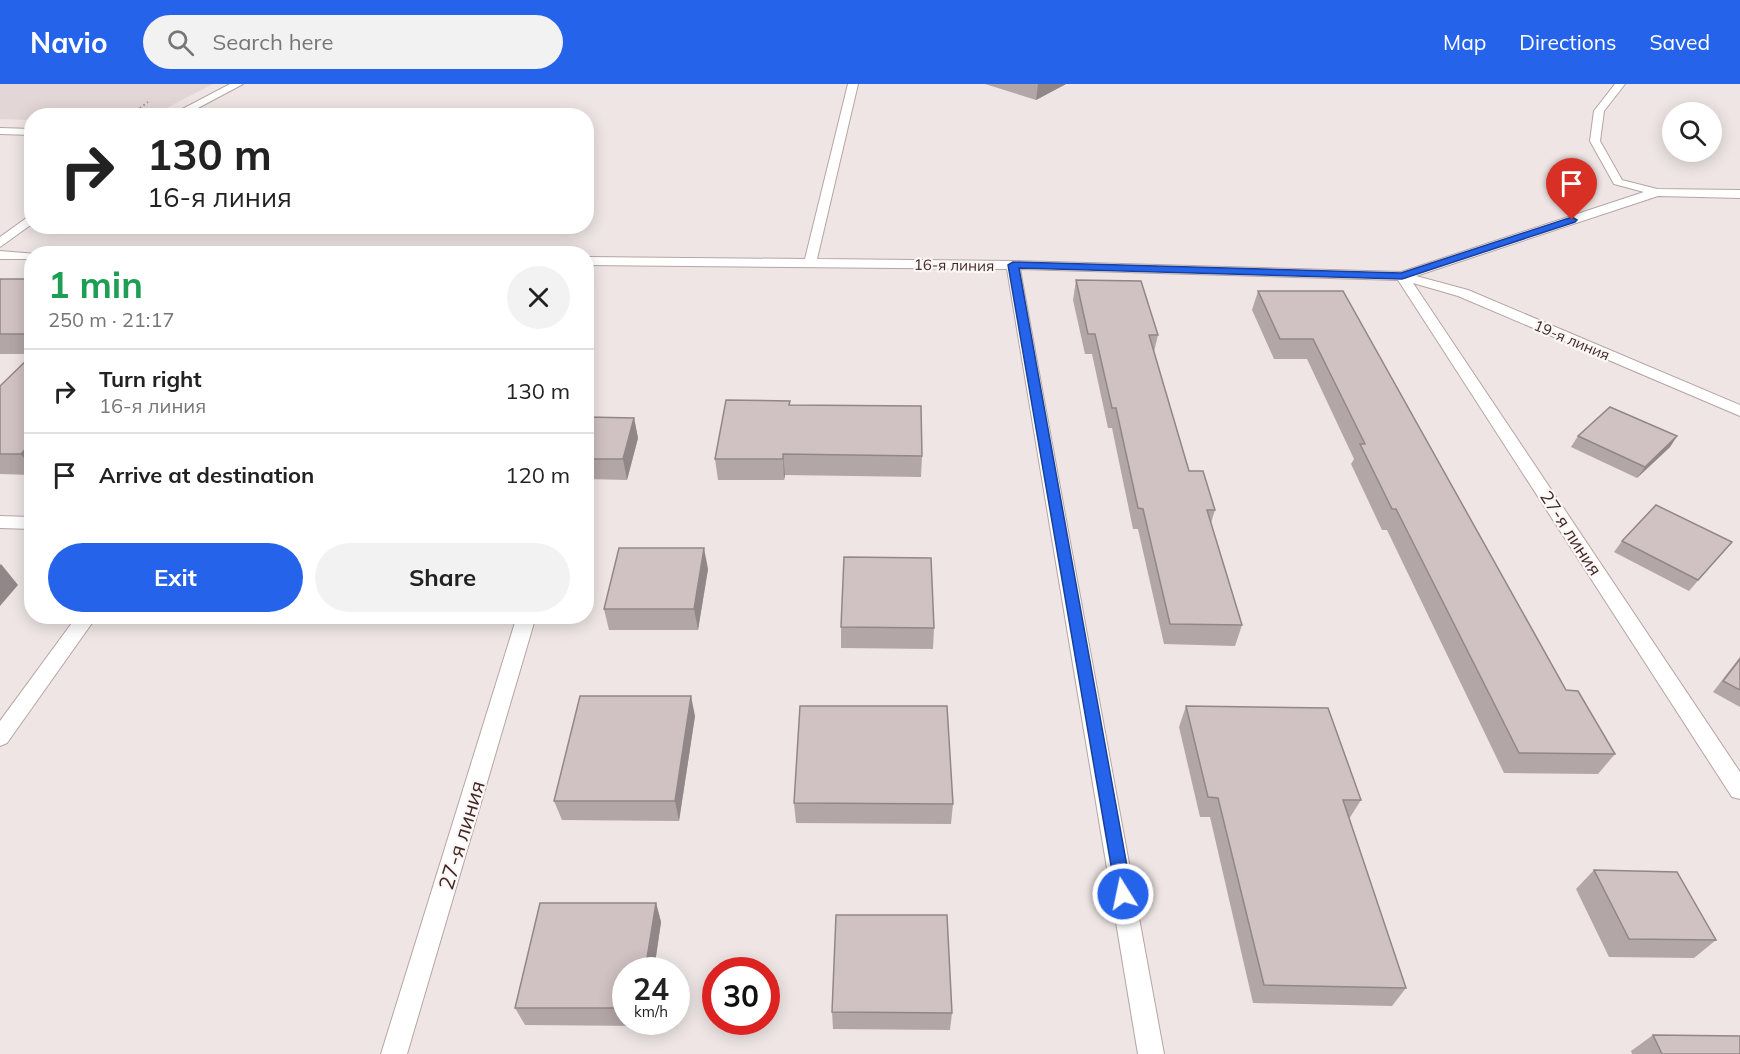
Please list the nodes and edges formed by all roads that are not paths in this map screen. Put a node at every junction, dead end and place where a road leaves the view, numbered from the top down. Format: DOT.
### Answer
graph roads {
  1 [pos="238,84"];
  2 [pos="853,84"];
  3 [pos="1620,84"];
  4 [pos="190,108"];
  5 [pos="0,131"];
  6 [pos="24,132"];
  7 [pos="1657,192"];
  8 [pos="1740,194"];
  9 [pos="24,224"];
  10 [pos="0,243"];
  11 [pos="0,255"];
  12 [pos="24,255"];
  13 [pos="594,261"];
  14 [pos="810,263"];
  15 [pos="1013,265"];
  16 [pos="1402,276"];
  17 [pos="1740,411"];
  18 [pos="0,522"];
  19 [pos="24,523"];
  20 [pos="81,624"];
  21 [pos="525,624"];
  22 [pos="0,737"];
  23 [pos="1740,790"];
  24 [pos="394,1054"];
  25 [pos="1151,1054"];
  1 -- 4 [label="street"];
  2 -- 14 [label="street"];
  3 -- 7 [label="street"];
  5 -- 6 [label="street"];
  7 -- 8 [label="street, 16-я линия"];
  7 -- 16 [label="street, 16-я линия"];
  9 -- 10 [label="street"];
  11 -- 12 [label="street"];
  13 -- 14 [label="street, 16-я линия"];
  14 -- 15 [label="street, 16-я линия"];
  15 -- 16 [label="street, 16-я линия"];
  15 -- 25 [label="street"];
  16 -- 17 [label="street, 19-я линия"];
  16 -- 23 [label="street, 27-я линия"];
  18 -- 19 [label="street"];
  20 -- 22 [label="street"];
  21 -- 24 [label="street, 27-я линия"];
}
